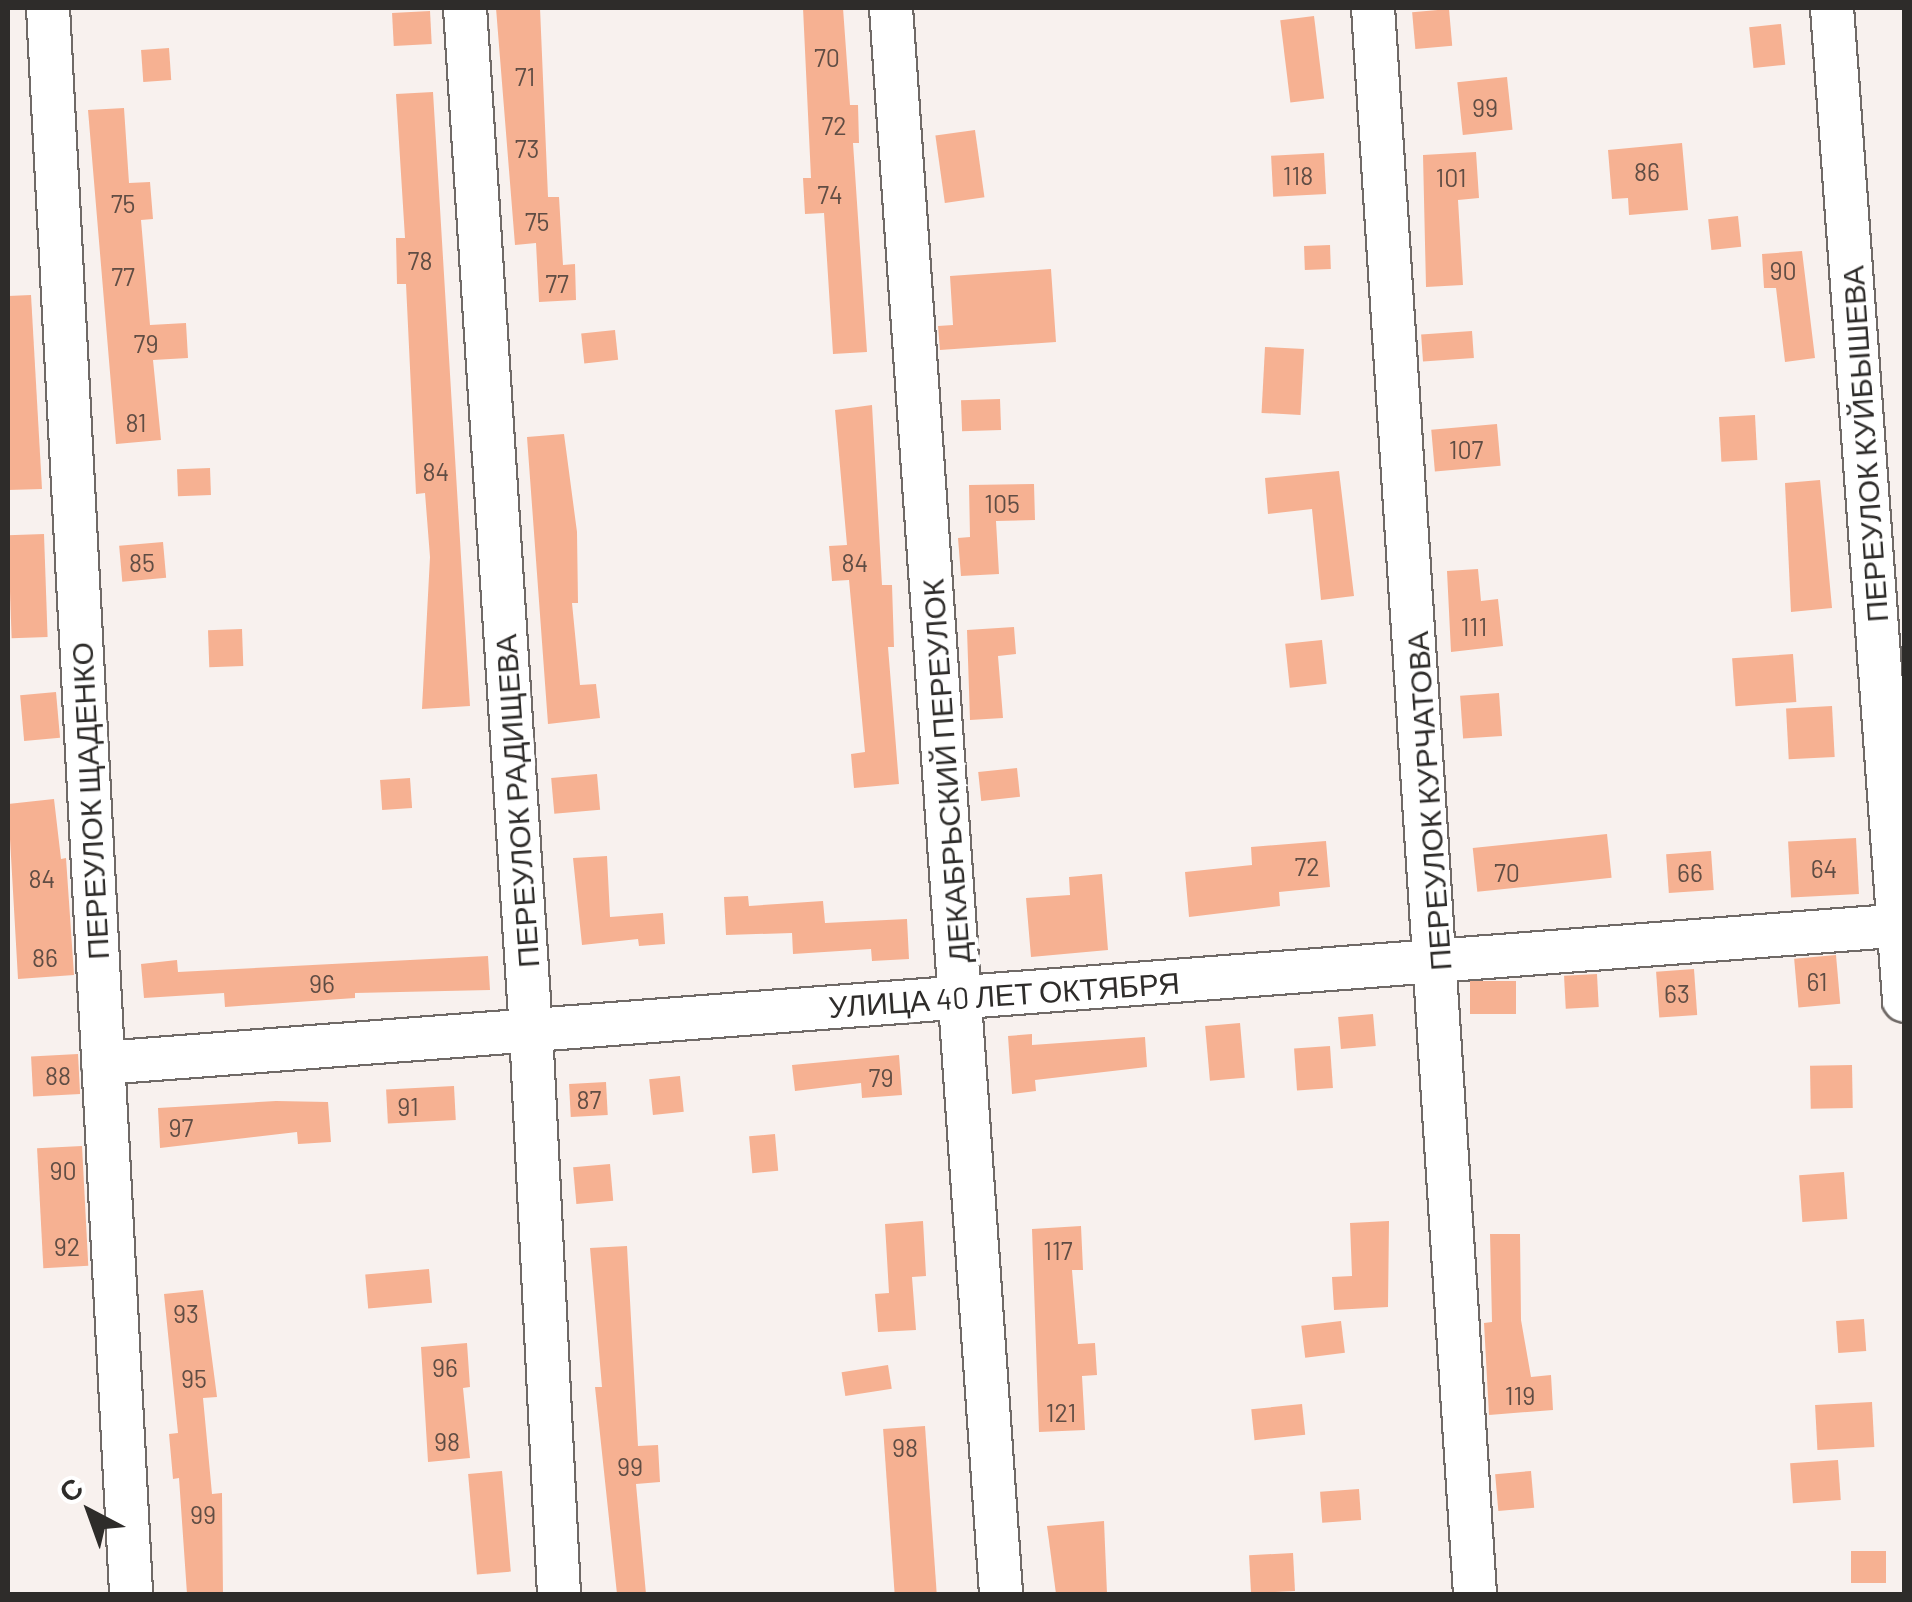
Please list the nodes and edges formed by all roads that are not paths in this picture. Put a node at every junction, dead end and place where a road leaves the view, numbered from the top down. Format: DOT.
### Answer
graph roads {
  1 [pos="48,8"];
  2 [pos="465,8"];
  3 [pos="891,8"];
  4 [pos="1374,8"];
  5 [pos="1832,8"];
  6 [pos="1902,926"];
  7 [pos="1439,961"];
  8 [pos="961,997"];
  9 [pos="1904,1000"];
  10 [pos="531,1030"];
  11 [pos="103,1063"];
  12 [pos="131,1594"];
  13 [pos="559,1594"];
  14 [pos="1001,1594"];
  15 [pos="1475,1594"];
  1 -- 11 [label="street, ПЕРЕУЛОК ЩАДЕНКО"];
  2 -- 10 [label="street, ПЕРЕУЛОК РАДИЩЕВА"];
  3 -- 8 [label="street, ДЕКАБРЬСКИЙ ПЕРЕУЛОК"];
  4 -- 7 [label="street, ПЕРЕУЛОК КУРЧАТОВА"];
  5 -- 6 [label="street, ПЕРЕУЛОК КУЙБЫШЕВА"];
  6 -- 7 [label="street, УЛИЦА 40 ЛЕТ ОКТЯБРЯ"];
  6 -- 9 [label="street, ПЕРЕУЛОК КУЙБЫШЕВА"];
  7 -- 8 [label="street, УЛИЦА 40 ЛЕТ ОКТЯБРЯ"];
  7 -- 15 [label="street, ПЕРЕУЛОК КУРЧАТОВА"];
  8 -- 10 [label="street, УЛИЦА 40 ЛЕТ ОКТЯБРЯ"];
  8 -- 14 [label="street, ДЕКАБРЬСКИЙ ПЕРЕУЛОК"];
  10 -- 11 [label="street, УЛИЦА 40 ЛЕТ ОКТЯБРЯ"];
  10 -- 13 [label="street, ПЕРЕУЛОК РАДИЩЕВА"];
  11 -- 12 [label="street, ПЕРЕУЛОК ЩАДЕНКО"];
}
